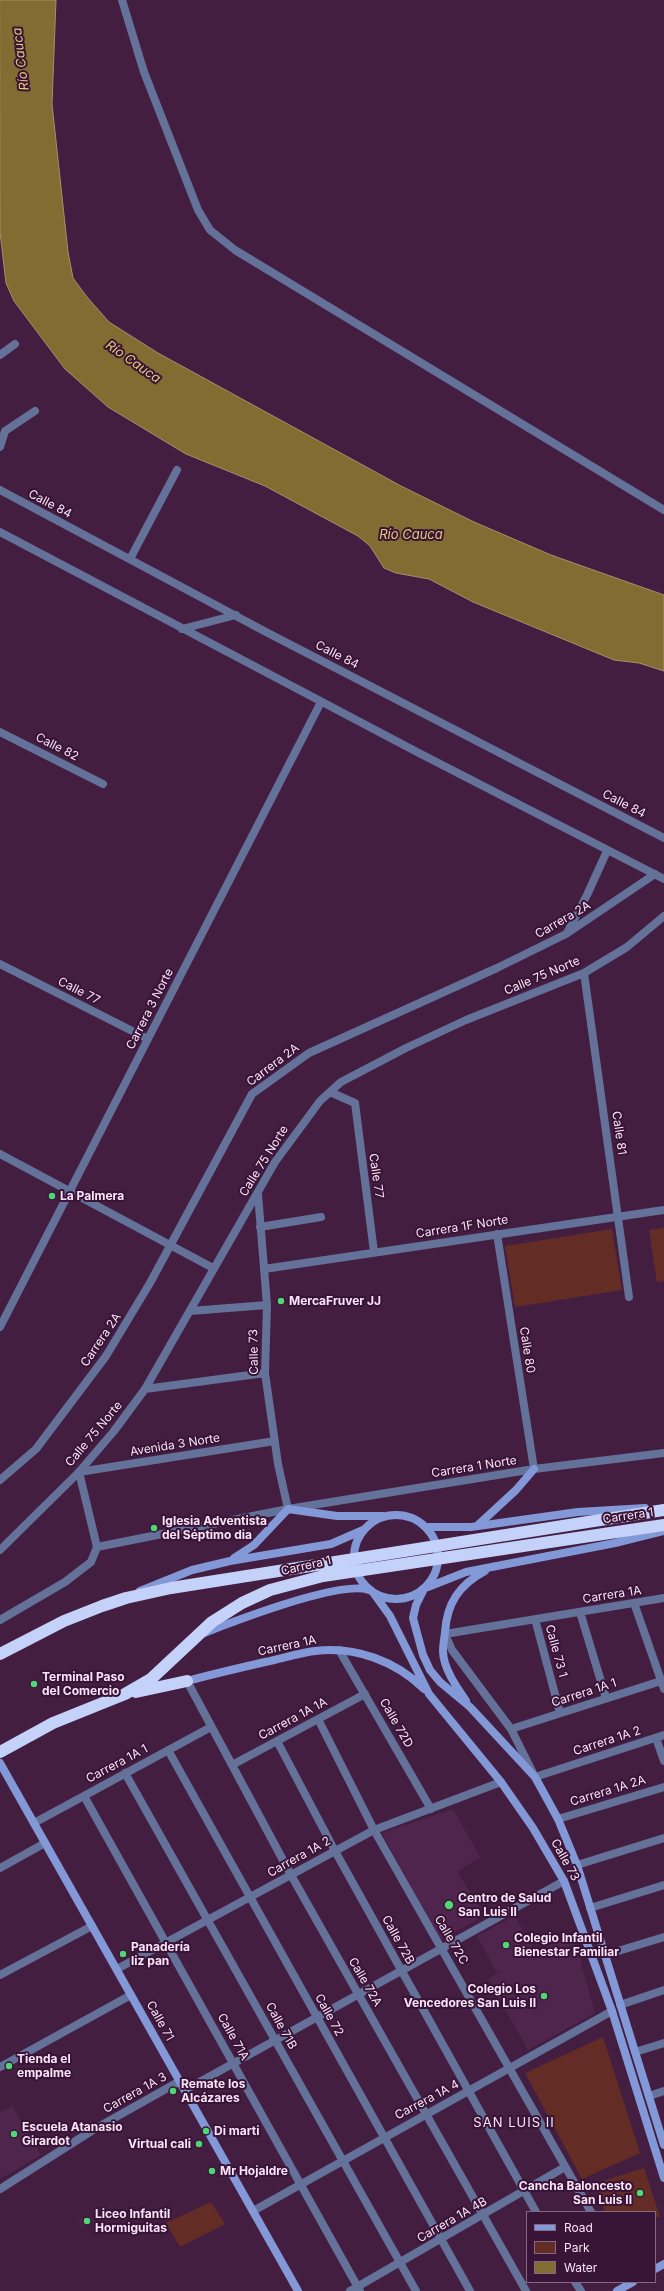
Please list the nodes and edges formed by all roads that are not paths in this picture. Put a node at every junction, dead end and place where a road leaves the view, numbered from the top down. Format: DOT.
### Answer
graph roads {
  1 [pos="122,0"];
  2 [pos="15,344"];
  3 [pos="0,354"];
  4 [pos="35,411"];
  5 [pos="0,447"];
  6 [pos="177,470"];
  7 [pos="0,490"];
  8 [pos="664,510"];
  9 [pos="0,532"];
  10 [pos="130,559"];
  11 [pos="236,614"];
  12 [pos="182,629"];
  13 [pos="321,702"];
  14 [pos="0,732"];
  15 [pos="103,784"];
  16 [pos="664,838"];
  17 [pos="607,851"];
  18 [pos="655,874"];
  19 [pos="664,879"];
  20 [pos="664,916"];
  21 [pos="566,934"];
  22 [pos="0,964"];
  23 [pos="584,973"];
  24 [pos="148,1039"];
  25 [pos="330,1092"];
  26 [pos="0,1154"];
  27 [pos="70,1191"];
  28 [pos="258,1194"];
  29 [pos="664,1210"];
  30 [pos="619,1216"];
  31 [pos="321,1217"];
  32 [pos="260,1227"];
  33 [pos="497,1234"];
  34 [pos="170,1245"];
  35 [pos="374,1252"];
  36 [pos="213,1268"];
  37 [pos="264,1269"];
  38 [pos="629,1297"];
  39 [pos="267,1305"];
  40 [pos="190,1311"];
  41 [pos="0,1327"];
  42 [pos="265,1373"];
  43 [pos="145,1389"];
  44 [pos="275,1441"];
  45 [pos="664,1453"];
  46 [pos="534,1469"];
  47 [pos="78,1472"];
  48 [pos="0,1480"];
  49 [pos="288,1509"];
  50 [pos="664,1509"];
  51 [pos="387,1516"];
  52 [pos="477,1526"];
  53 [pos="426,1527"];
  54 [pos="366,1529"];
  55 [pos="660,1529"];
  56 [pos="664,1531"];
  57 [pos="664,1536"];
  58 [pos="98,1546"];
  59 [pos="0,1550"];
  60 [pos="230,1561"];
  61 [pos="493,1567"];
  62 [pos="425,1589"];
  63 [pos="371,1591"];
  64 [pos="126,1598"];
  65 [pos="664,1598"];
  66 [pos="634,1603"];
  67 [pos="580,1612"];
  68 [pos="535,1619"];
  69 [pos="0,1620"];
  70 [pos="445,1634"];
  71 [pos="198,1635"];
  72 [pos="339,1650"];
  73 [pos="0,1654"];
  74 [pos="663,1680"];
  75 [pos="187,1681"];
  76 [pos="664,1689"];
  77 [pos="124,1694"];
  78 [pos="366,1694"];
  79 [pos="429,1694"];
  80 [pos="606,1698"];
  81 [pos="470,1707"];
  82 [pos="560,1713"];
  83 [pos="318,1719"];
  84 [pos="211,1727"];
  85 [pos="511,1729"];
  86 [pos="664,1735"];
  87 [pos="656,1738"];
  88 [pos="277,1741"];
  89 [pos="168,1750"];
  90 [pos="0,1752"];
  91 [pos="664,1761"];
  92 [pos="0,1763"];
  93 [pos="232,1765"];
  94 [pos="125,1773"];
  95 [pos="535,1777"];
  96 [pos="501,1782"];
  97 [pos="664,1787"];
  98 [pos="84,1796"];
  99 [pos="430,1809"];
  100 [pos="558,1819"];
  101 [pos="34,1822"];
  102 [pos="374,1830"];
  103 [pos="664,1838"];
  104 [pos="46,1843"];
  105 [pos="335,1851"];
  106 [pos="577,1864"];
  107 [pos="0,1868"];
  108 [pos="291,1875"];
  109 [pos="564,1881"];
  110 [pos="664,1885"];
  111 [pos="250,1897"];
  112 [pos="590,1908"];
  113 [pos="208,1920"];
  114 [pos="92,1926"];
  115 [pos="664,1937"];
  116 [pos="166,1943"];
  117 [pos="442,1948"];
  118 [pos="605,1955"];
  119 [pos="117,1969"];
  120 [pos="402,1970"];
  121 [pos="0,1975"];
  122 [pos="664,1990"];
  123 [pos="358,1994"];
  124 [pos="131,1995"];
  125 [pos="620,2005"];
  126 [pos="612,2011"];
  127 [pos="317,2017"];
  128 [pos="275,2039"];
  129 [pos="664,2043"];
  130 [pos="635,2052"];
  131 [pos="233,2063"];
  132 [pos="0,2067"];
  133 [pos="509,2068"];
  134 [pos="180,2081"];
  135 [pos="185,2090"];
  136 [pos="469,2091"];
  137 [pos="664,2091"];
  138 [pos="649,2096"];
  139 [pos="426,2114"];
  140 [pos="384,2137"];
  141 [pos="664,2143"];
  142 [pos="343,2160"];
  143 [pos="565,2167"];
  144 [pos="664,2178"];
  145 [pos="301,2184"];
  146 [pos="0,2189"];
  147 [pos="524,2192"];
  148 [pos="253,2211"];
  149 [pos="535,2211"];
  150 [pos="590,2211"];
  151 [pos="483,2216"];
  152 [pos="442,2240"];
  153 [pos="401,2263"];
  154 [pos="630,2283"];
  155 [pos="356,2290"];
  156 [pos="298,2291"];
  157 [pos="416,2291"];
  158 [pos="470,2291"];
  159 [pos="526,2291"];
  160 [pos="617,2291"];
  1 -- 8 [label="street"];
  2 -- 3 [label="street"];
  4 -- 5 [label="street"];
  6 -- 10 [label="street"];
  7 -- 10 [label="street, Calle 84"];
  9 -- 12 [label="street"];
  10 -- 11 [label="street, Calle 84"];
  11 -- 12 [label="street"];
  11 -- 16 [label="street, Calle 84"];
  12 -- 13 [label="street"];
  13 -- 17 [label="street"];
  13 -- 24 [label="street, Carrera 3 Norte"];
  14 -- 15 [label="street, Calle 82"];
  17 -- 18 [label="street"];
  17 -- 21 [label="street"];
  18 -- 19 [label="street"];
  18 -- 21 [label="street, Carrera 2A"];
  20 -- 23 [label="street, Calle 75 Norte"];
  21 -- 34 [label="street, Carrera 2A"];
  22 -- 24 [label="street, Calle 77"];
  23 -- 25 [label="street, Calle 75 Norte"];
  23 -- 30 [label="street, Calle 81"];
  24 -- 27 [label="street, Carrera 3 Norte"];
  25 -- 28 [label="street, Calle 75 Norte"];
  25 -- 35 [label="street, Calle 77"];
  26 -- 27 [label="street"];
  27 -- 34 [label="street"];
  27 -- 41 [label="street, Carrera 3 Norte"];
  28 -- 32 [label="street, Calle 73"];
  28 -- 36 [label="street, Calle 75 Norte"];
  29 -- 30 [label="street, Carrera 1F Norte"];
  30 -- 33 [label="street, Carrera 1F Norte"];
  30 -- 38 [label="street, Calle 81"];
  31 -- 32 [label="street"];
  32 -- 37 [label="street, Calle 73"];
  33 -- 35 [label="street, Carrera 1F Norte"];
  33 -- 46 [label="street, Calle 80"];
  34 -- 36 [label="street"];
  34 -- 48 [label="street, Carrera 2A"];
  35 -- 37 [label="street, Carrera 1F Norte"];
  36 -- 40 [label="street, Calle 75 Norte"];
  37 -- 39 [label="street, Calle 73"];
  39 -- 40 [label="street"];
  39 -- 42 [label="street, Calle 73"];
  40 -- 43 [label="street, Calle 75 Norte"];
  42 -- 43 [label="street"];
  42 -- 44 [label="street, Calle 73"];
  43 -- 47 [label="street, Calle 75 Norte"];
  44 -- 47 [label="street, Avenida 3 Norte"];
  44 -- 49 [label="street, Calle 73"];
  45 -- 46 [label="street, Carrera 1 Norte"];
  46 -- 49 [label="street, Carrera 1 Norte"];
  46 -- 52 [label="street"];
  47 -- 58 [label="street"];
  47 -- 59 [label="street, Calle 75 Norte"];
  49 -- 51 [label="street"];
  49 -- 58 [label="street, Carrera 1 Norte"];
  49 -- 60 [label="street"];
  50 -- 52 [label="street"];
  50 -- 64 [label="highway, Carrera 1"];
  51 -- 53 [label="street"];
  51 -- 54 [label="street"];
  52 -- 53 [label="street"];
  53 -- 62 [label="street"];
  54 -- 60 [label="street"];
  54 -- 63 [label="street"];
  55 -- 56 [label="street"];
  55 -- 57 [label="street"];
  55 -- 61 [label="street"];
  55 -- 71 [label="highway, Carrera 1"];
  58 -- 69 [label="street"];
  60 -- 64 [label="street"];
  61 -- 62 [label="street"];
  61 -- 70 [label="street"];
  62 -- 63 [label="street"];
  62 -- 81 [label="street, Calle 73"];
  63 -- 71 [label="street"];
  63 -- 79 [label="street, Calle 73"];
  64 -- 73 [label="highway, Carrera 1"];
  65 -- 66 [label="street, Carrera 1A"];
  66 -- 67 [label="street, Carrera 1A"];
  66 -- 74 [label="street"];
  67 -- 68 [label="street, Carrera 1A"];
  67 -- 80 [label="street"];
  68 -- 70 [label="street, Carrera 1A"];
  68 -- 82 [label="street, Calle 73 1"];
  70 -- 81 [label="street"];
  70 -- 85 [label="street"];
  71 -- 77 [label="highway, Carrera 1"];
  72 -- 75 [label="street, Carrera 1A"];
  72 -- 78 [label="street, Calle 72D"];
  72 -- 79 [label="street, Carrera 1A"];
  74 -- 76 [label="street"];
  74 -- 80 [label="street, Carrera 1A 1"];
  75 -- 77 [label="highway"];
  75 -- 84 [label="street, Calle 72A"];
  77 -- 90 [label="highway, Carrera 1"];
  78 -- 83 [label="street, Carrera 1A 1A"];
  78 -- 99 [label="street, Calle 72D"];
  79 -- 96 [label="street, Calle 73"];
  80 -- 82 [label="street, Carrera 1A 1"];
  81 -- 95 [label="street, Calle 73"];
  82 -- 85 [label="street, Carrera 1A 1"];
  83 -- 88 [label="street, Carrera 1A 1A"];
  83 -- 102 [label="street, Calle 72C"];
  84 -- 89 [label="street, Carrera 1A 1"];
  84 -- 93 [label="street, Calle 72A"];
  85 -- 95 [label="street"];
  86 -- 87 [label="street, Carrera 1A 2"];
  87 -- 91 [label="street"];
  87 -- 95 [label="street, Carrera 1A 2"];
  88 -- 93 [label="street, Carrera 1A 1A"];
  88 -- 105 [label="street, Calle 72B"];
  89 -- 94 [label="street, Carrera 1A 1"];
  89 -- 111 [label="street, Calle 72"];
  92 -- 101 [label="street, Calle 71"];
  93 -- 108 [label="street, Calle 72A"];
  94 -- 98 [label="street, Carrera 1A 1"];
  94 -- 113 [label="street, Calle 71B"];
  95 -- 100 [label="street, Calle 73"];
  96 -- 99 [label="street, Carrera 1A 2"];
  96 -- 109 [label="street, Calle 73"];
  97 -- 100 [label="street, Carrera 1A 2A"];
  98 -- 101 [label="street, Carrera 1A 1"];
  98 -- 116 [label="street, Calle 71A"];
  99 -- 102 [label="street, Carrera 1A 2"];
  100 -- 106 [label="street, Calle 73"];
  101 -- 104 [label="street, Calle 71"];
  102 -- 105 [label="street, Carrera 1A 2"];
  102 -- 117 [label="street, Calle 72C"];
  103 -- 106 [label="street"];
  104 -- 107 [label="street"];
  104 -- 114 [label="street, Calle 71"];
  105 -- 108 [label="street, Carrera 1A 2"];
  105 -- 120 [label="street, Calle 72B"];
  106 -- 112 [label="street, Calle 73"];
  108 -- 111 [label="street, Carrera 1A 2"];
  108 -- 123 [label="street, Calle 72A"];
  109 -- 117 [label="street, Carrera 1A 3"];
  109 -- 126 [label="street, Calle 73"];
  110 -- 112 [label="street"];
  111 -- 113 [label="street, Carrera 1A 2"];
  111 -- 127 [label="street, Calle 72"];
  112 -- 118 [label="street, Calle 73"];
  113 -- 116 [label="street, Carrera 1A 2"];
  113 -- 128 [label="street, Calle 71B"];
  114 -- 119 [label="street, Calle 71"];
  114 -- 121 [label="street"];
  115 -- 118 [label="street"];
  116 -- 119 [label="street, Carrera 1A 2"];
  116 -- 131 [label="street, Calle 71A"];
  117 -- 120 [label="street, Carrera 1A 3"];
  117 -- 133 [label="street, Calle 72C"];
  118 -- 125 [label="street, Calle 73"];
  119 -- 124 [label="street, Calle 71"];
  120 -- 123 [label="street, Carrera 1A 3"];
  120 -- 136 [label="street, Calle 72B"];
  122 -- 125 [label="street"];
  123 -- 127 [label="street, Carrera 1A 3"];
  123 -- 139 [label="street, Calle 72A"];
  124 -- 132 [label="street"];
  124 -- 134 [label="street, Calle 71"];
  125 -- 130 [label="street, Calle 73"];
  126 -- 133 [label="street, Carrera 1A 4"];
  126 -- 144 [label="street, Calle 73"];
  127 -- 128 [label="street, Carrera 1A 3"];
  127 -- 140 [label="street, Calle 72"];
  128 -- 131 [label="street, Carrera 1A 3"];
  128 -- 142 [label="street, Calle 71B"];
  129 -- 130 [label="street"];
  130 -- 138 [label="street, Calle 73"];
  131 -- 135 [label="street, Carrera 1A 3"];
  131 -- 145 [label="street, Calle 71A"];
  133 -- 136 [label="street, Carrera 1A 4"];
  133 -- 143 [label="street, Calle 72C"];
  134 -- 135 [label="street, Calle 71"];
  134 -- 146 [label="street, Carrera 1A 3"];
  135 -- 148 [label="street, Calle 71"];
  136 -- 139 [label="street, Carrera 1A 4"];
  136 -- 147 [label="street, Calle 72B"];
  137 -- 138 [label="street"];
  138 -- 141 [label="street, Calle 73"];
  139 -- 140 [label="street, Carrera 1A 4"];
  139 -- 151 [label="street, Calle 72A"];
  140 -- 142 [label="street, Carrera 1A 4"];
  140 -- 152 [label="street, Calle 72"];
  142 -- 145 [label="street, Carrera 1A 4"];
  142 -- 153 [label="street, Calle 71B"];
  143 -- 147 [label="street, Carrera 1A 4B"];
  143 -- 150 [label="street, Calle 72C"];
  145 -- 148 [label="street, Carrera 1A 4"];
  145 -- 155 [label="street, Calle 71A"];
  147 -- 149 [label="street, Calle 72B"];
  147 -- 151 [label="street, Carrera 1A 4B"];
  148 -- 156 [label="street, Calle 71"];
  151 -- 152 [label="street, Carrera 1A 4B"];
  151 -- 159 [label="street, Calle 72A"];
  152 -- 153 [label="street, Carrera 1A 4B"];
  152 -- 158 [label="street, Calle 72"];
  153 -- 155 [label="street, Carrera 1A 4B"];
  153 -- 157 [label="street, Calle 71B"];
  154 -- 160 [label="street"];
}
